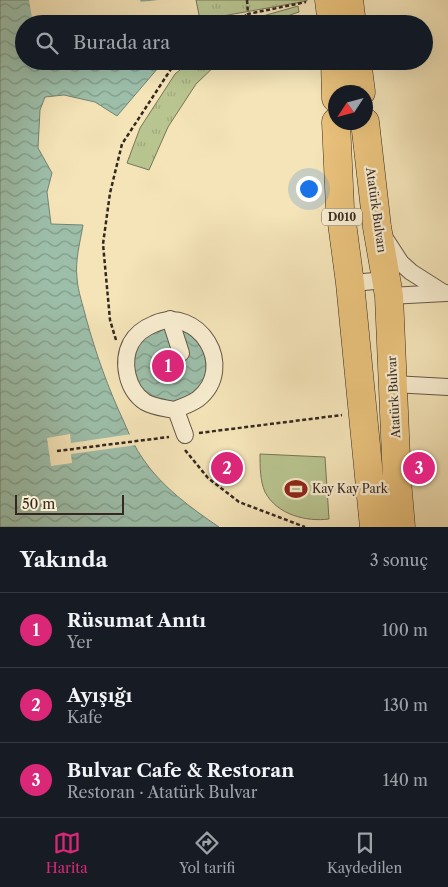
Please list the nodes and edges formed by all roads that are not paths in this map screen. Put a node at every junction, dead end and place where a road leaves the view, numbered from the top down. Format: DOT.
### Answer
graph roads {
  1 [pos="350,0"];
  2 [pos="318,1"];
  3 [pos="327,15"];
  4 [pos="351,15"];
  5 [pos="335,70"];
  6 [pos="358,70"];
  7 [pos="336,85"];
  8 [pos="360,85"];
  9 [pos="336,130"];
  10 [pos="366,130"];
  11 [pos="378,227"];
  12 [pos="396,278"];
  13 [pos="446,293"];
  14 [pos="170,322"];
  15 [pos="180,353"];
  16 [pos="393,384"];
  17 [pos="360,386"];
  18 [pos="448,387"];
  19 [pos="174,410"];
  20 [pos="180,435"];
  21 [pos="374,527"];
  22 [pos="401,527"];
  1 -- 4 [label="highway"];
  2 -- 3 [label="highway"];
  5 -- 7 [label="highway"];
  6 -- 8 [label="highway"];
  9 -- 17 [label="highway, D010"];
  10 -- 11 [label="highway, Atatürk Bulvarı / D010"];
  11 -- 12 [label="highway, Atatürk Bulvarı / D010"];
  11 -- 13 [label="street"];
  12 -- 13 [label="street"];
  12 -- 16 [label="highway, Atatürk Bulvar"];
  14 -- 15 [label="street"];
  14 -- 19 [label="street"];
  14 -- 19 [label="street"];
  16 -- 17 [label="highway"];
  16 -- 18 [label="street"];
  16 -- 22 [label="highway, Atatürk Bulvar"];
  17 -- 21 [label="highway, D010"];
  19 -- 20 [label="street"];
}
